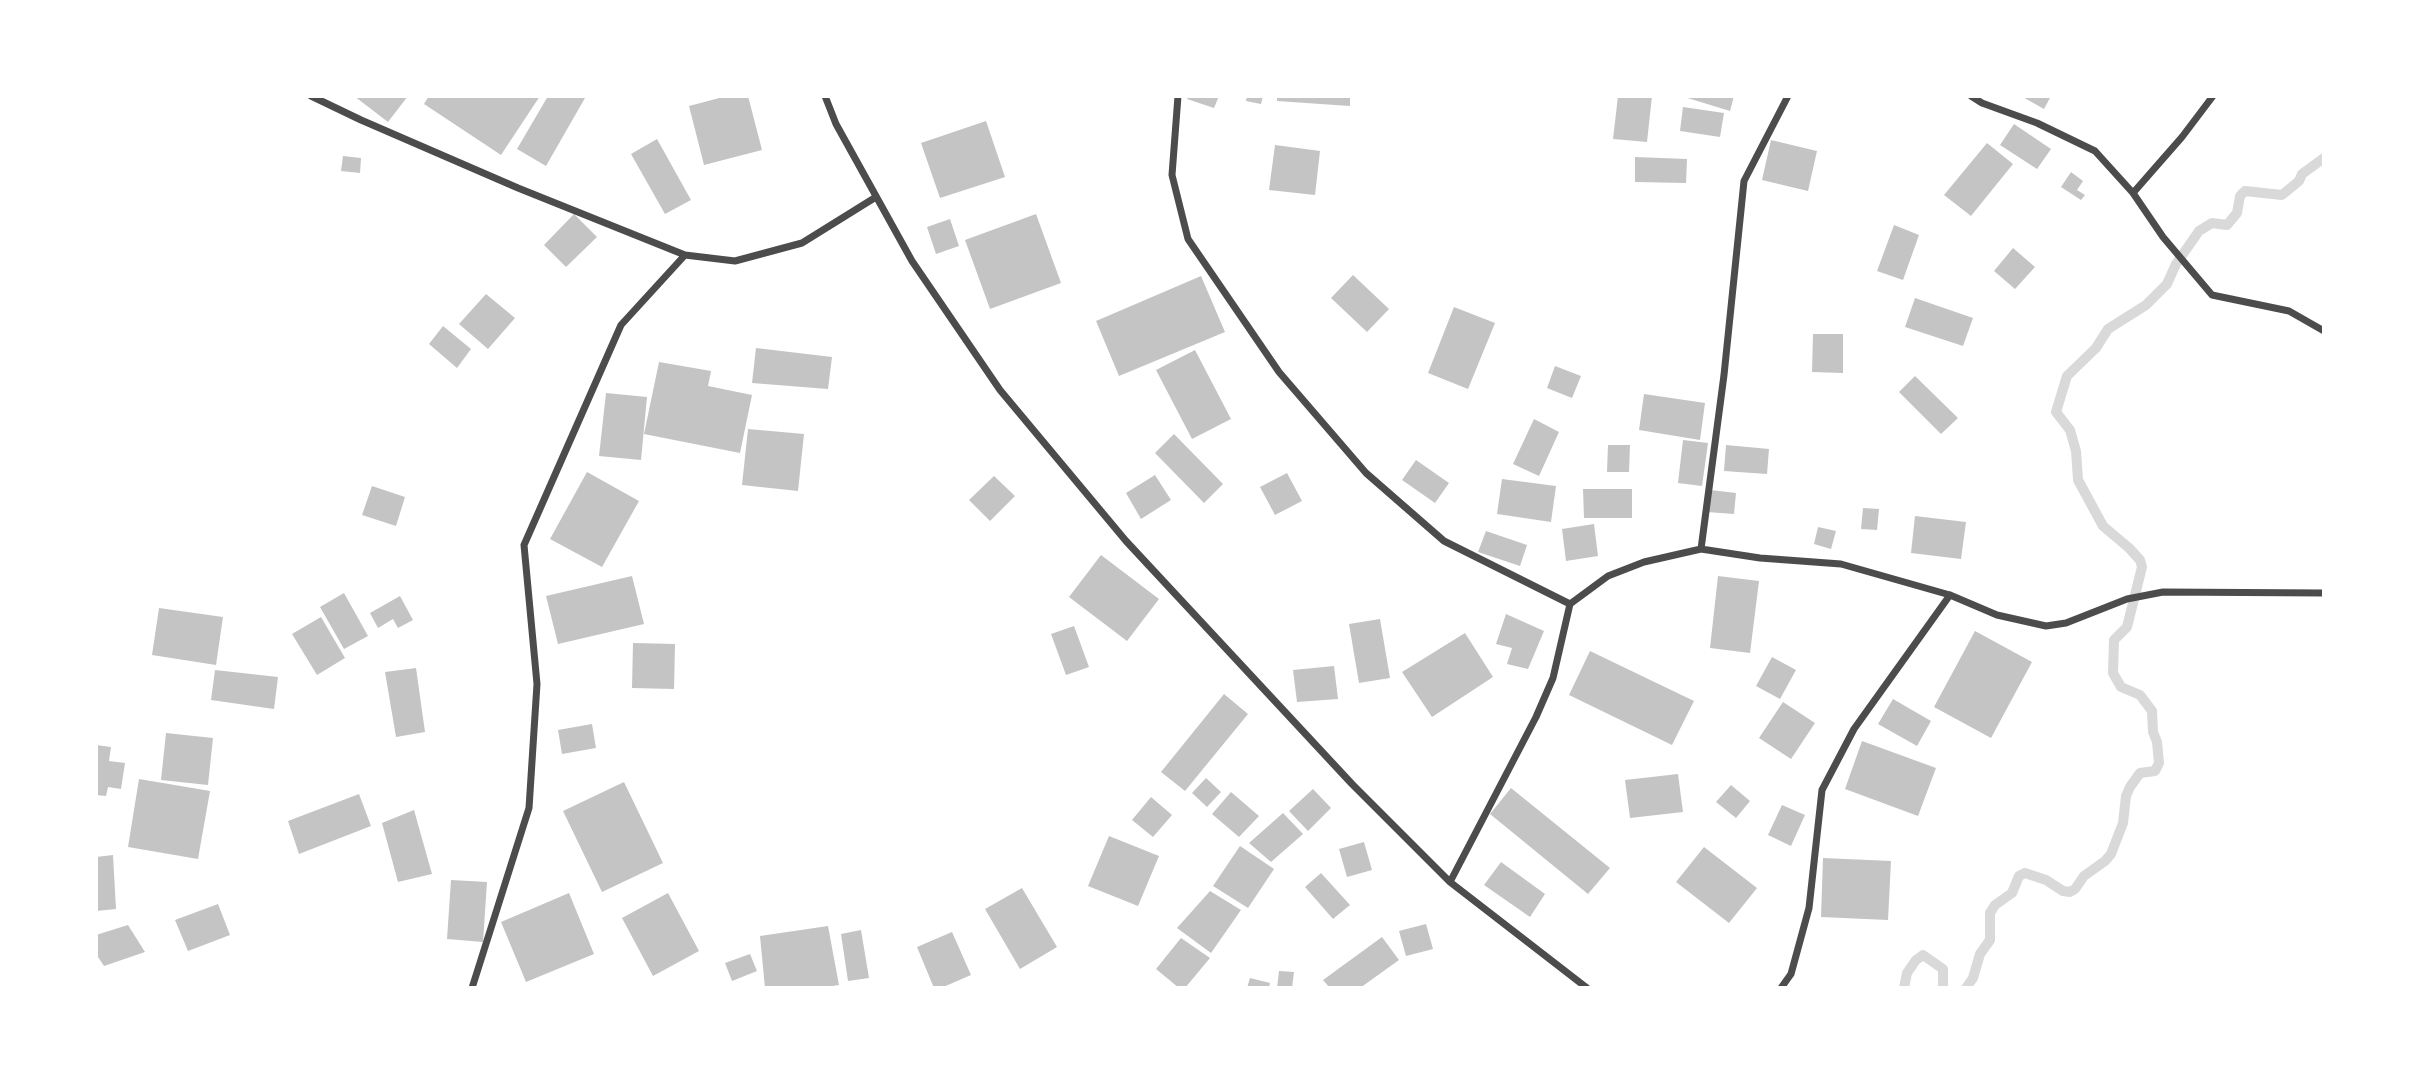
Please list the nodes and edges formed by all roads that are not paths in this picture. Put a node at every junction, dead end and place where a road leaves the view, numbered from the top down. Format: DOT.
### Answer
graph roads {
  1 [pos="311,96"];
  2 [pos="825,96"];
  3 [pos="1178,96"];
  4 [pos="1788,96"];
  5 [pos="1971,96"];
  6 [pos="2213,96"];
  7 [pos="2133,193"];
  8 [pos="876,197"];
  9 [pos="685,255"];
  10 [pos="2324,331"];
  11 [pos="1701,549"];
  12 [pos="2324,593"];
  13 [pos="1950,595"];
  14 [pos="1570,604"];
  15 [pos="1450,882"];
  16 [pos="472,988"];
  17 [pos="1587,988"];
  18 [pos="1781,988"];
  1 -- 9 [label="street"];
  2 -- 8 [label="street"];
  3 -- 14 [label="street"];
  4 -- 11 [label="street"];
  5 -- 7 [label="street"];
  6 -- 7 [label="street"];
  7 -- 10 [label="street"];
  8 -- 9 [label="street"];
  8 -- 15 [label="street"];
  9 -- 16 [label="street"];
  11 -- 13 [label="street"];
  11 -- 14 [label="street"];
  12 -- 13 [label="street"];
  13 -- 18 [label="street"];
  14 -- 15 [label="street"];
  15 -- 17 [label="street"];
}
